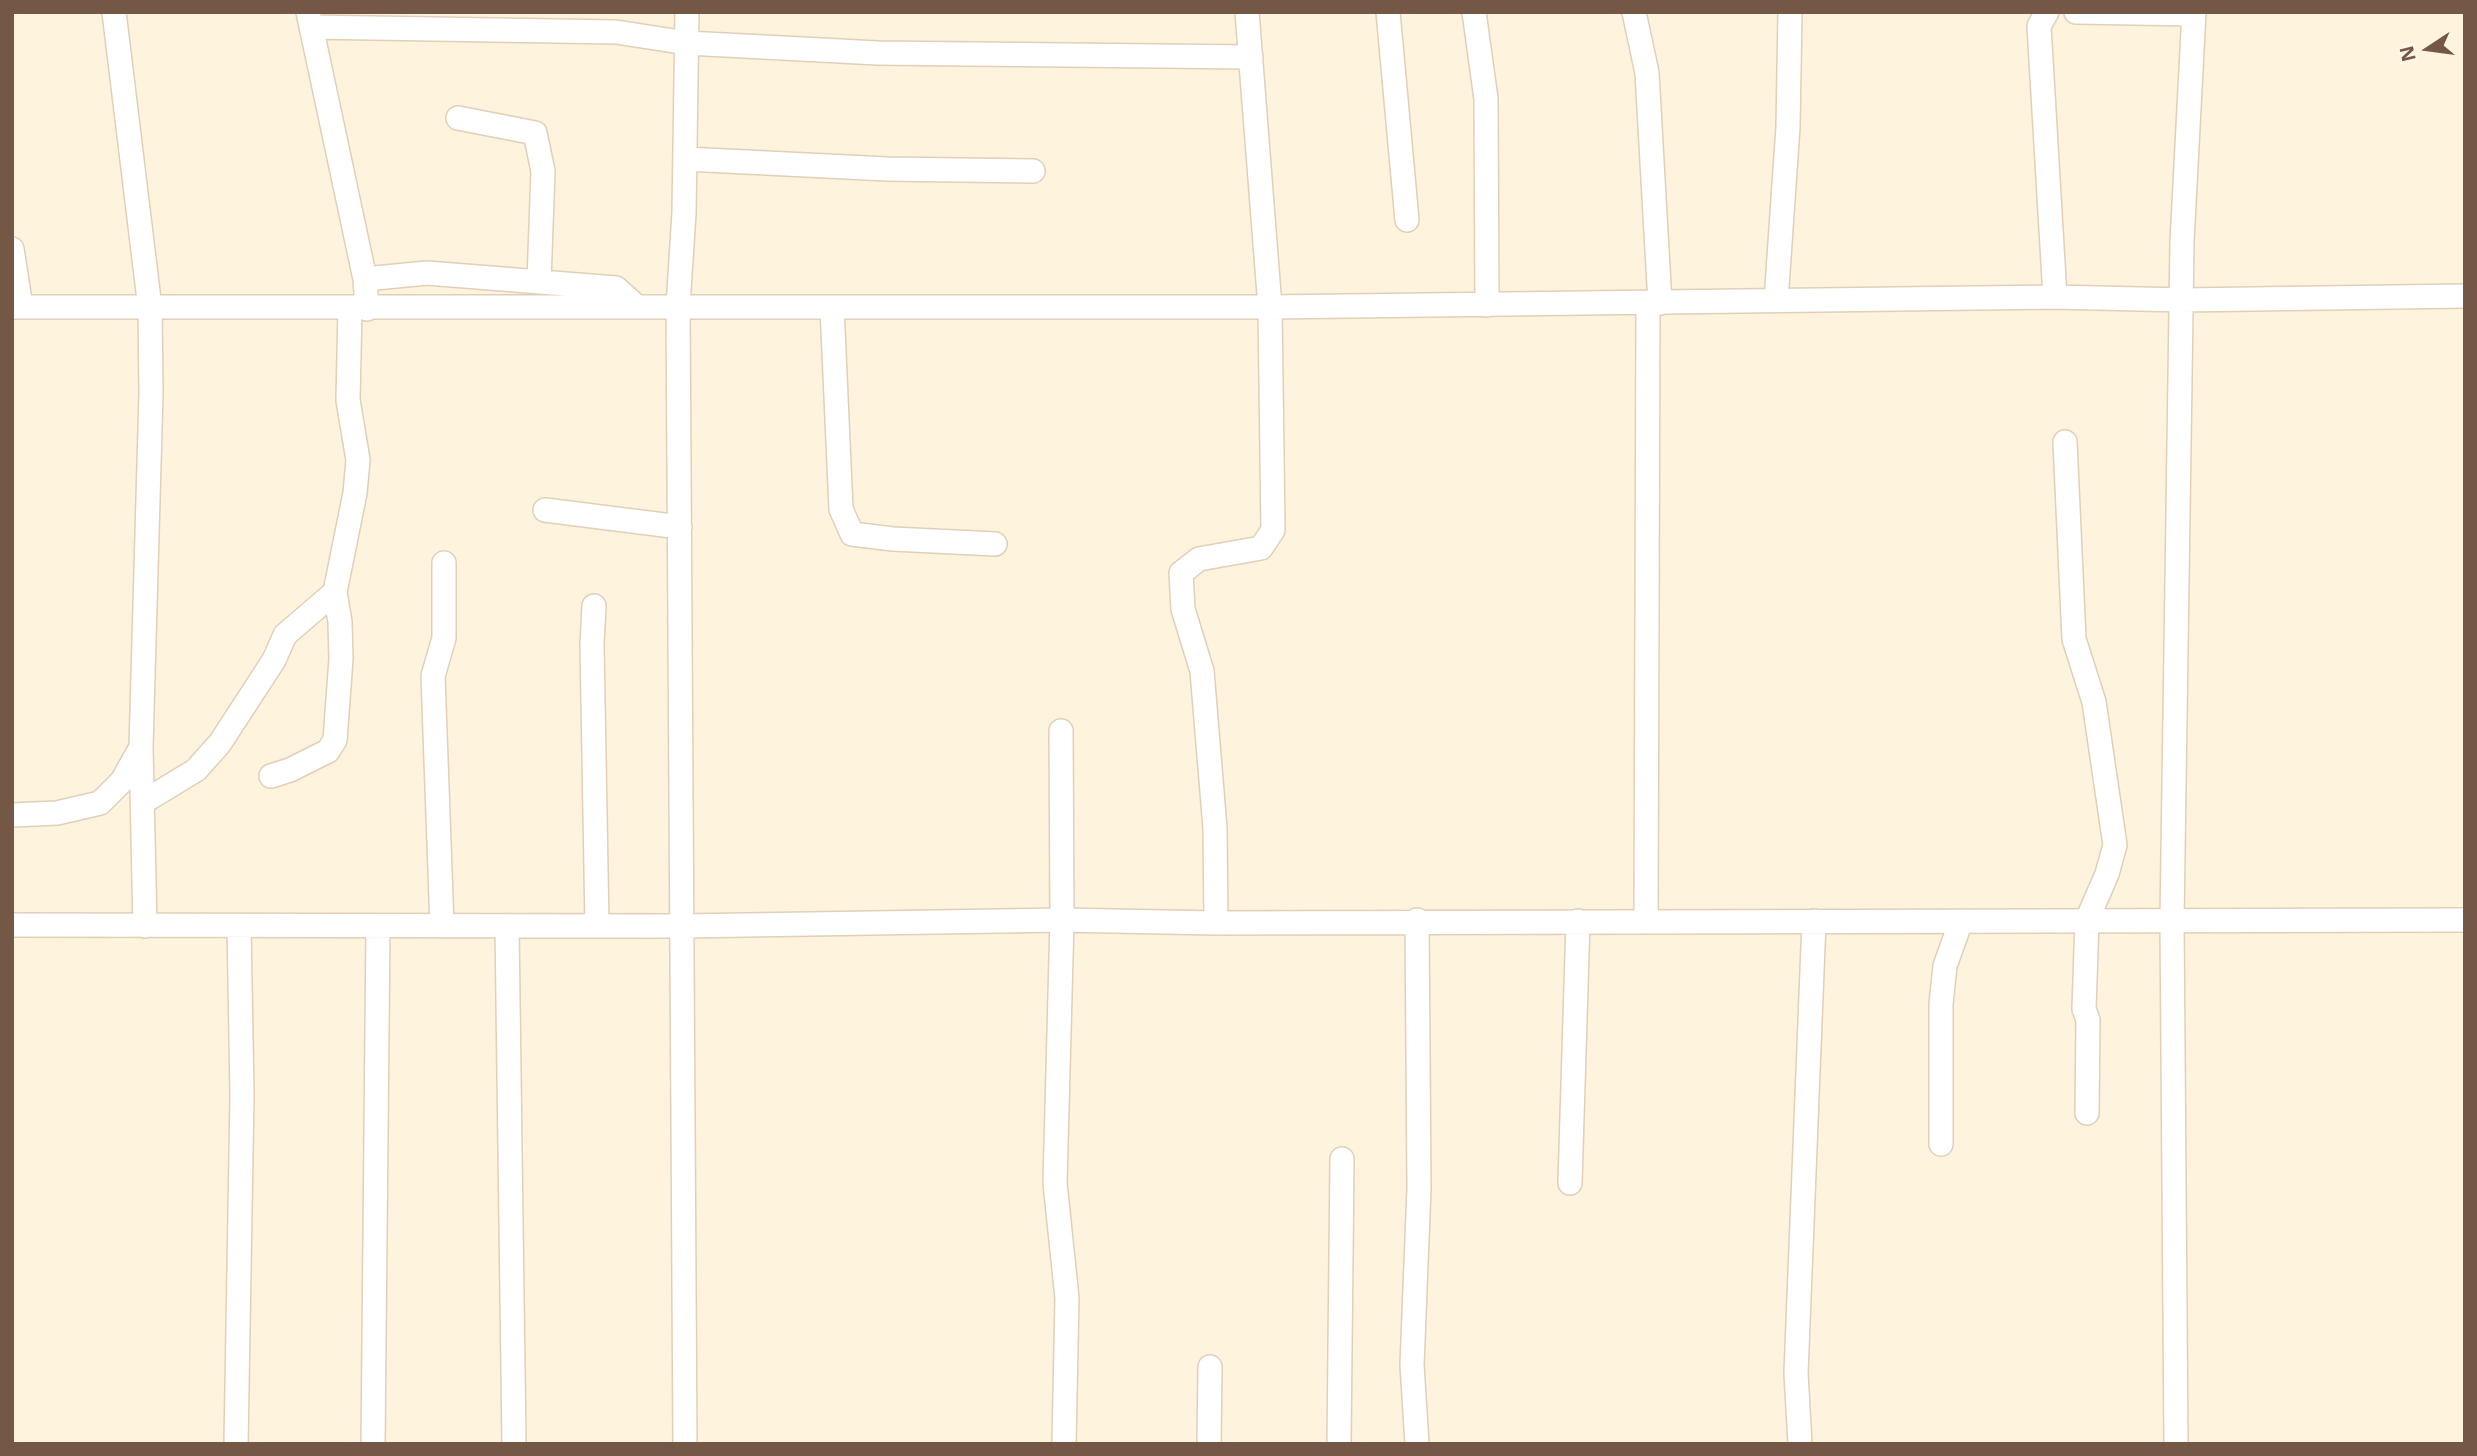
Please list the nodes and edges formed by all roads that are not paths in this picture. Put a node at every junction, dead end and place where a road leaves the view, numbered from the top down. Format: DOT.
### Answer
graph roads {
  1 [pos="114,12"];
  2 [pos="687,12"];
  3 [pos="1247,12"];
  4 [pos="1388,12"];
  5 [pos="1474,12"];
  6 [pos="1634,12"];
  7 [pos="1790,12"];
  8 [pos="2046,12"];
  9 [pos="2076,12"];
  10 [pos="2194,13"];
  11 [pos="310,20"];
  12 [pos="687,43"];
  13 [pos="1251,57"];
  14 [pos="458,118"];
  15 [pos="685,159"];
  16 [pos="1033,170"];
  17 [pos="1407,219"];
  18 [pos="12,249"];
  19 [pos="365,279"];
  20 [pos="539,281"];
  21 [pos="2465,296"];
  22 [pos="2056,297"];
  23 [pos="2182,300"];
  24 [pos="1776,301"];
  25 [pos="1654,303"];
  26 [pos="1487,305"];
  27 [pos="636,306"];
  28 [pos="678,306"];
  29 [pos="17,307"];
  30 [pos="832,307"];
  31 [pos="1270,307"];
  32 [pos="150,308"];
  33 [pos="358,309"];
  34 [pos="2065,442"];
  35 [pos="545,510"];
  36 [pos="680,527"];
  37 [pos="996,544"];
  38 [pos="444,563"];
  39 [pos="335,592"];
  40 [pos="594,606"];
  41 [pos="1061,731"];
  42 [pos="141,747"];
  43 [pos="271,776"];
  44 [pos="145,801"];
  45 [pos="12,815"];
  46 [pos="1062,920"];
  47 [pos="1417,920"];
  48 [pos="2087,920"];
  49 [pos="2172,920"];
  50 [pos="2465,920"];
  51 [pos="1578,921"];
  52 [pos="1646,921"];
  53 [pos="1814,921"];
  54 [pos="1961,921"];
  55 [pos="1216,923"];
  56 [pos="12,925"];
  57 [pos="145,926"];
  58 [pos="239,926"];
  59 [pos="378,926"];
  60 [pos="442,926"];
  61 [pos="507,926"];
  62 [pos="597,926"];
  63 [pos="683,926"];
  64 [pos="2087,1113"];
  65 [pos="1941,1144"];
  66 [pos="1342,1158"];
  67 [pos="1570,1183"];
  68 [pos="1210,1367"];
  69 [pos="236,1444"];
  70 [pos="373,1444"];
  71 [pos="514,1444"];
  72 [pos="685,1444"];
  73 [pos="1064,1444"];
  74 [pos="1209,1444"];
  75 [pos="1339,1444"];
  76 [pos="1417,1444"];
  77 [pos="1800,1444"];
  78 [pos="2176,1444"];
  1 -- 32 [label="street"];
  2 -- 12 [label="street"];
  3 -- 13 [label="street"];
  4 -- 17 [label="street"];
  5 -- 26 [label="street"];
  6 -- 25 [label="street"];
  7 -- 24 [label="street"];
  8 -- 22 [label="street"];
  9 -- 10 [label="street"];
  10 -- 23 [label="street"];
  11 -- 12 [label="street"];
  11 -- 19 [label="street"];
  12 -- 13 [label="street"];
  12 -- 15 [label="street"];
  13 -- 31 [label="street"];
  14 -- 20 [label="street"];
  15 -- 16 [label="street"];
  15 -- 28 [label="street"];
  18 -- 29 [label="street"];
  19 -- 20 [label="street"];
  19 -- 33 [label="street"];
  20 -- 27 [label="street"];
  21 -- 23 [label="street"];
  22 -- 23 [label="street"];
  22 -- 24 [label="street"];
  23 -- 49 [label="street"];
  24 -- 25 [label="street"];
  25 -- 26 [label="street"];
  25 -- 52 [label="street"];
  26 -- 31 [label="street"];
  27 -- 28 [label="street"];
  27 -- 33 [label="street"];
  28 -- 30 [label="street"];
  28 -- 36 [label="street"];
  29 -- 32 [label="street"];
  30 -- 31 [label="street"];
  30 -- 37 [label="street"];
  31 -- 55 [label="street"];
  32 -- 33 [label="street"];
  32 -- 42 [label="street"];
  33 -- 39 [label="street"];
  34 -- 48 [label="street"];
  35 -- 36 [label="street"];
  36 -- 63 [label="street"];
  38 -- 60 [label="street"];
  39 -- 43 [label="street"];
  39 -- 44 [label="street"];
  40 -- 62 [label="street"];
  41 -- 46 [label="street"];
  42 -- 44 [label="street"];
  42 -- 45 [label="street"];
  44 -- 57 [label="street"];
  46 -- 55 [label="street"];
  46 -- 63 [label="street"];
  46 -- 73 [label="street"];
  47 -- 51 [label="street"];
  47 -- 55 [label="street"];
  47 -- 76 [label="street"];
  48 -- 49 [label="street"];
  48 -- 54 [label="street"];
  48 -- 64 [label="street"];
  49 -- 50 [label="street"];
  49 -- 78 [label="street"];
  51 -- 52 [label="street"];
  51 -- 67 [label="street"];
  52 -- 53 [label="street"];
  53 -- 54 [label="street"];
  53 -- 77 [label="street"];
  54 -- 65 [label="street"];
  56 -- 57 [label="street"];
  57 -- 58 [label="street"];
  58 -- 59 [label="street"];
  58 -- 69 [label="street"];
  59 -- 60 [label="street"];
  59 -- 70 [label="street"];
  60 -- 61 [label="street"];
  61 -- 62 [label="street"];
  61 -- 71 [label="street"];
  62 -- 63 [label="street"];
  63 -- 72 [label="street"];
  66 -- 75 [label="street"];
  68 -- 74 [label="street"];
}
